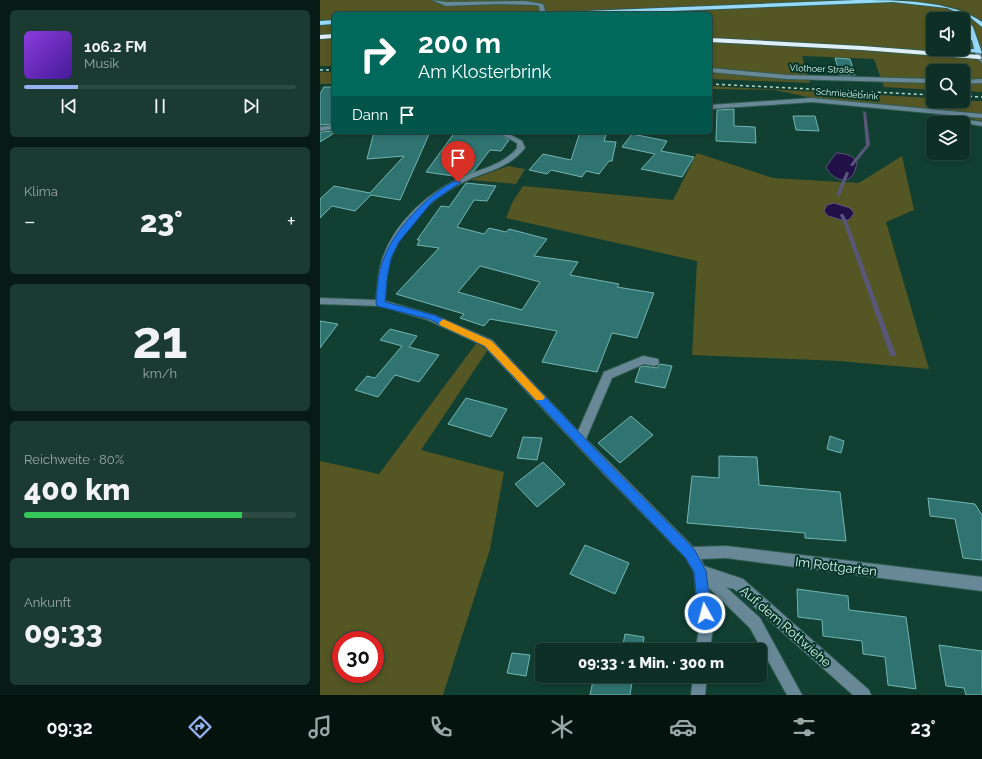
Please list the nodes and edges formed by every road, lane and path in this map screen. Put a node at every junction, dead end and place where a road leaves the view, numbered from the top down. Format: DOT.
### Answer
graph roads {
  1 [pos="435,0"];
  2 [pos="917,2"];
  3 [pos="543,12"];
  4 [pos="604,12"];
  5 [pos="950,12"];
  6 [pos="332,22"];
  7 [pos="320,23"];
  8 [pos="982,25"];
  9 [pos="970,27"];
  10 [pos="972,33"];
  11 [pos="712,34"];
  12 [pos="332,36"];
  13 [pos="320,37"];
  14 [pos="970,39"];
  15 [pos="712,40"];
  16 [pos="332,44"];
  17 [pos="320,45"];
  18 [pos="926,46"];
  19 [pos="970,53"];
  20 [pos="980,56"];
  21 [pos="712,70"];
  22 [pos="926,81"];
  23 [pos="982,81"];
  24 [pos="970,82"];
  25 [pos="712,106"];
  26 [pos="919,110"];
  27 [pos="982,116"];
  28 [pos="982,124"];
  29 [pos="332,127"];
  30 [pos="320,129"];
  31 [pos="504,134"];
  32 [pos="320,301"];
  33 [pos="380,303"];
  34 [pos="654,362"];
  35 [pos="580,439"];
  36 [pos="690,553"];
  37 [pos="700,571"];
  38 [pos="982,584"];
  39 [pos="704,643"];
  40 [pos="699,683"];
  41 [pos="698,695"];
  42 [pos="795,695"];
  43 [pos="864,695"];
  1 -- 3 [label="street"];
  2 -- 4 [label="main road"];
  2 -- 5 [label="main road"];
  2 -- 8 [label="main road"];
  6 -- 7 [label="main road"];
  9 -- 10 [label="main road"];
  10 -- 14 [label="main road"];
  10 -- 20 [label="main road"];
  11 -- 18 [label="highway"];
  12 -- 13 [label="highway"];
  15 -- 20 [label="highway"];
  16 -- 17 [label="highway"];
  19 -- 20 [label="main road"];
  21 -- 22 [label="street, Vlothoer Straße"];
  23 -- 24 [label="street"];
  25 -- 26 [label="street, Schmiedebrink"];
  26 -- 27 [label="street, Schmiedebrink"];
  26 -- 28 [label="street"];
  29 -- 30 [label="street"];
  31 -- 33 [label="street"];
  32 -- 33 [label="street"];
  33 -- 35 [label="street"];
  34 -- 35 [label="street"];
  35 -- 36 [label="street"];
  36 -- 37 [label="street"];
  36 -- 38 [label="street, Im Rottgarten"];
  37 -- 39 [label="street"];
  37 -- 42 [label="street"];
  37 -- 43 [label="street, Auf dem Rottwiehe"];
  40 -- 41 [label="street"];
}
